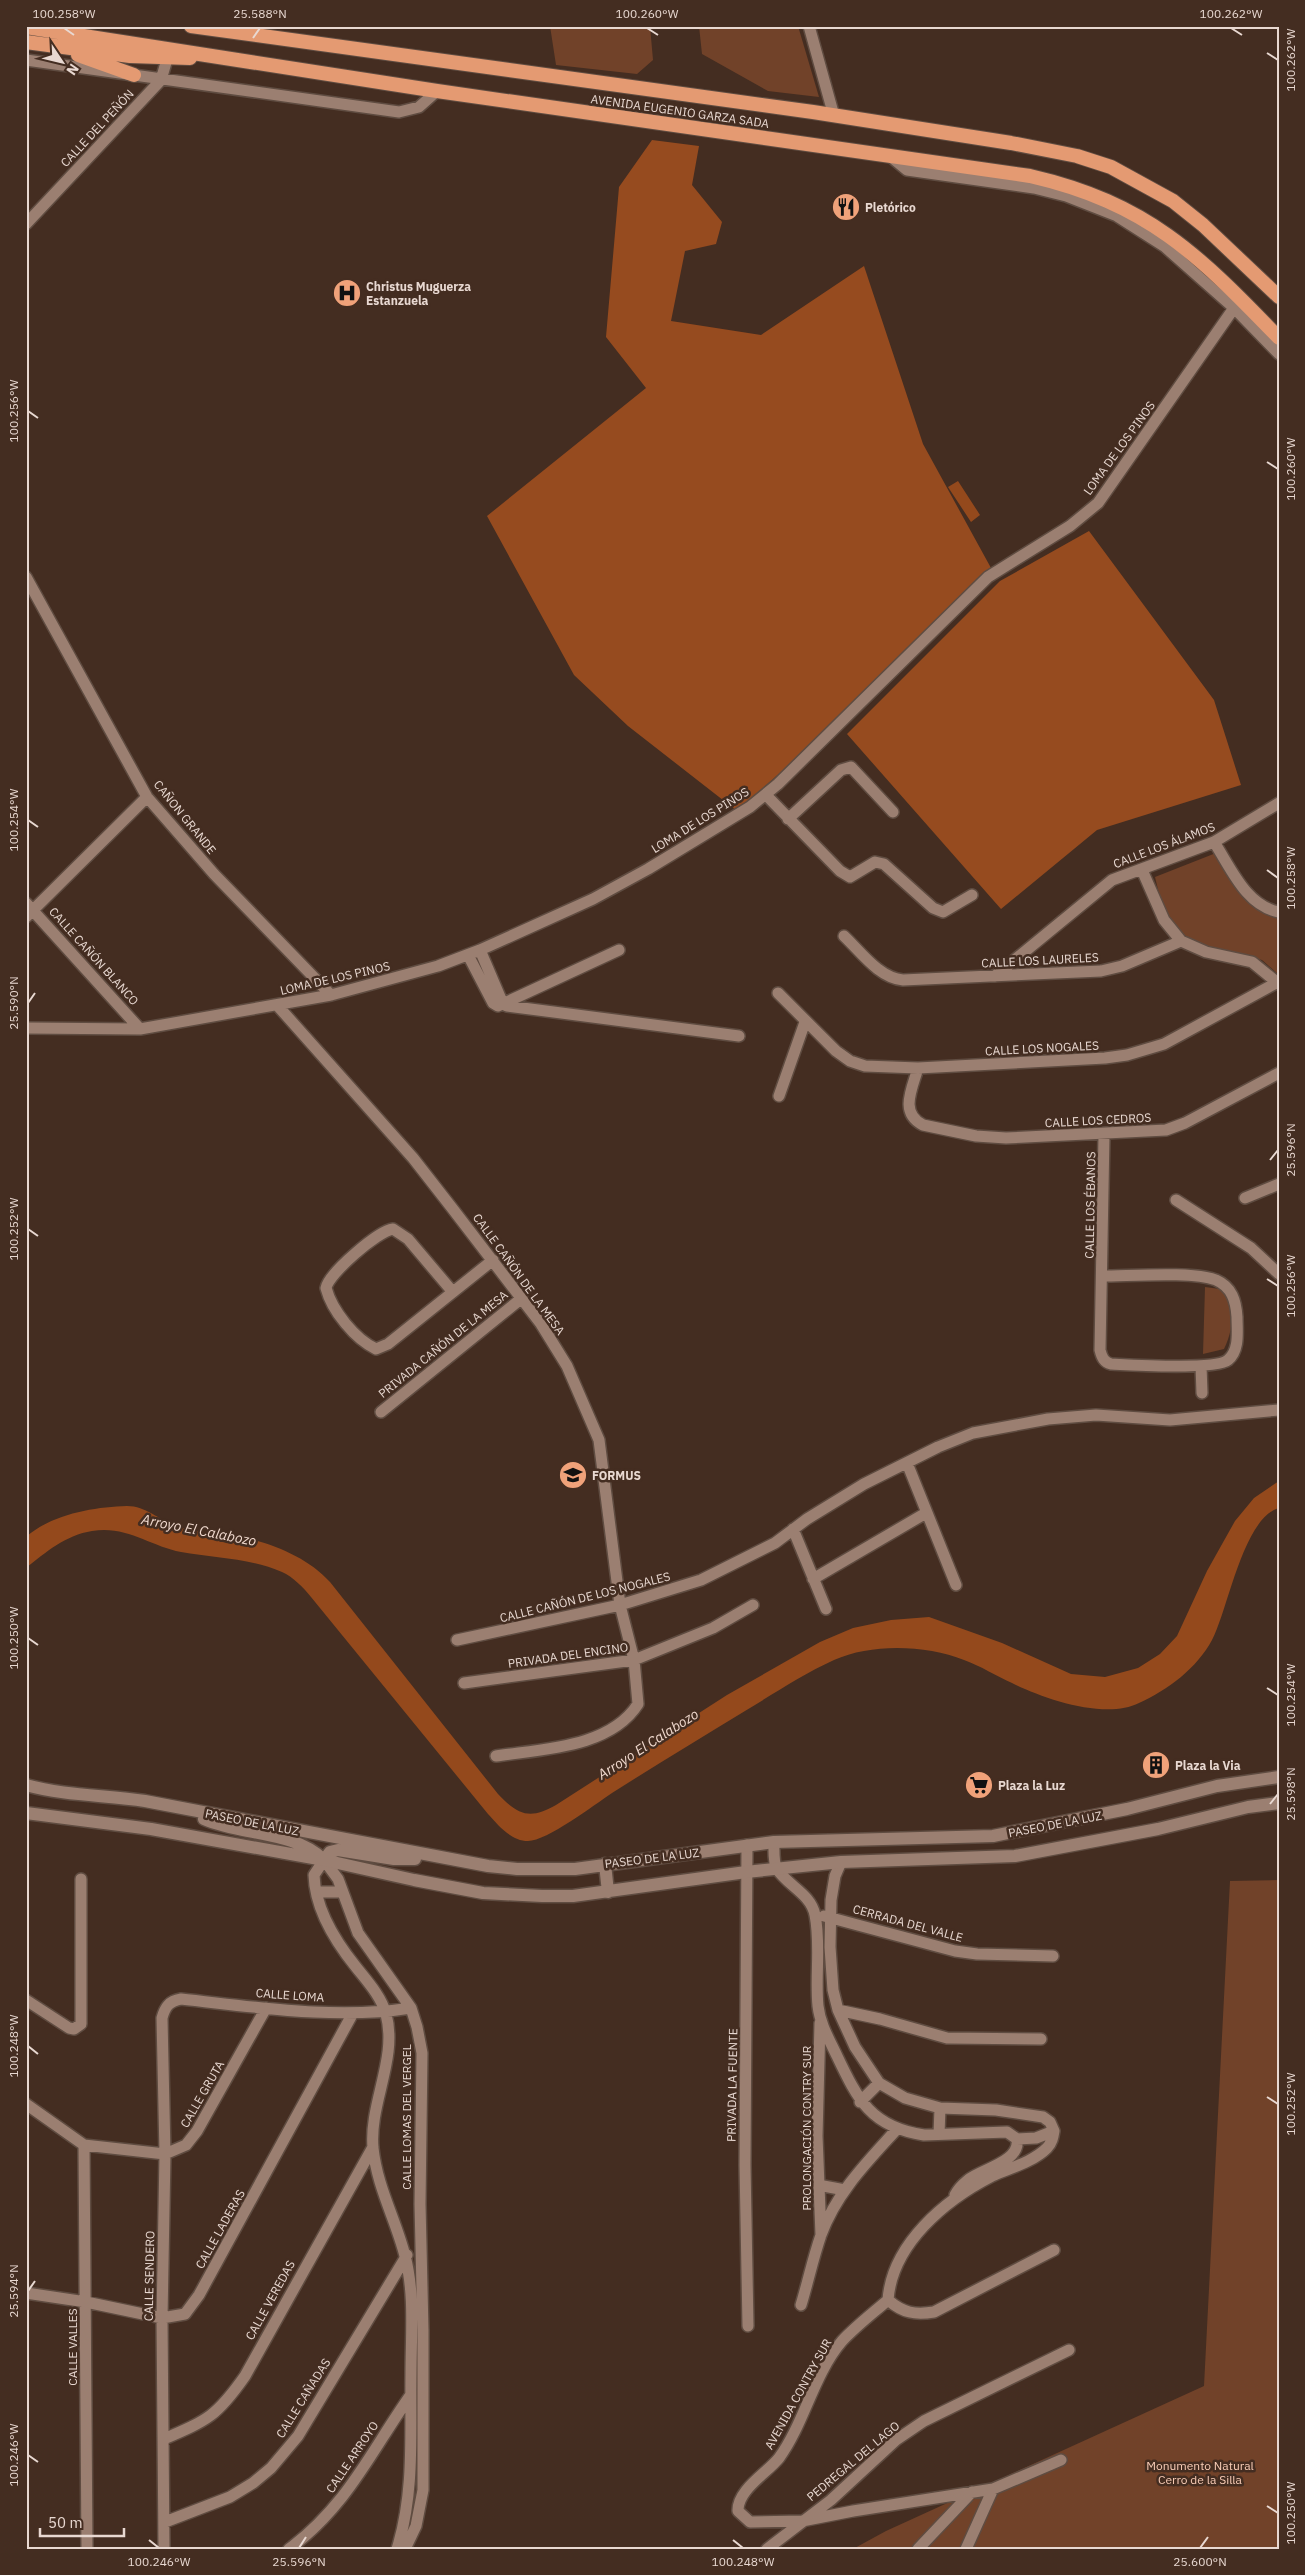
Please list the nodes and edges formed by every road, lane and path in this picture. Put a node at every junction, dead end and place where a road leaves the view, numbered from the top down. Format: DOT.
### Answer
graph roads {
  1 [pos="191,26"];
  2 [pos="809,26"];
  3 [pos="26,27"];
  4 [pos="245,30"];
  5 [pos="26,42"];
  6 [pos="52,46"];
  7 [pos="221,56"];
  8 [pos="167,59"];
  9 [pos="26,60"];
  10 [pos="134,75"];
  11 [pos="161,80"];
  12 [pos="437,92"];
  13 [pos="834,116"];
  14 [pos="890,156"];
  15 [pos="26,224"];
  16 [pos="1279,297"];
  17 [pos="1234,308"];
  18 [pos="1279,338"];
  19 [pos="1279,354"];
  20 [pos="26,577"];
  21 [pos="766,795"];
  22 [pos="148,797"];
  23 [pos="1279,803"];
  24 [pos="893,812"];
  25 [pos="788,819"];
  26 [pos="1214,842"];
  27 [pos="1142,870"];
  28 [pos="972,895"];
  29 [pos="29,910"];
  30 [pos="1279,912"];
  31 [pos="844,936"];
  32 [pos="1181,941"];
  33 [pos="480,950"];
  34 [pos="619,950"];
  35 [pos="468,955"];
  36 [pos="995,976"];
  37 [pos="1278,983"];
  38 [pos="778,993"];
  39 [pos="330,994"];
  40 [pos="503,1004"];
  41 [pos="277,1005"];
  42 [pos="805,1022"];
  43 [pos="26,1028"];
  44 [pos="140,1028"];
  45 [pos="739,1036"];
  46 [pos="918,1068"];
  47 [pos="1279,1074"];
  48 [pos="779,1096"];
  49 [pos="1104,1134"];
  50 [pos="1279,1184"];
  51 [pos="1245,1198"];
  52 [pos="1176,1200"];
  53 [pos="493,1260"];
  54 [pos="1279,1274"];
  55 [pos="1102,1276"];
  56 [pos="452,1291"];
  57 [pos="522,1298"];
  58 [pos="1201,1366"];
  59 [pos="1202,1393"];
  60 [pos="1279,1410"];
  61 [pos="381,1412"];
  62 [pos="907,1463"];
  63 [pos="926,1513"];
  64 [pos="793,1529"];
  65 [pos="813,1579"];
  66 [pos="956,1585"];
  67 [pos="620,1605"];
  68 [pos="752,1605"];
  69 [pos="826,1609"];
  70 [pos="457,1640"];
  71 [pos="634,1660"];
  72 [pos="464,1683"];
  73 [pos="496,1756"];
  74 [pos="1279,1777"];
  75 [pos="26,1785"];
  76 [pos="1279,1803"];
  77 [pos="184,1809"];
  78 [pos="26,1813"];
  79 [pos="900,1839"];
  80 [pos="774,1842"];
  81 [pos="747,1845"];
  82 [pos="430,1856"];
  83 [pos="324,1860"];
  84 [pos="900,1860"];
  85 [pos="841,1862"];
  86 [pos="605,1864"];
  87 [pos="777,1868"];
  88 [pos="746,1872"];
  89 [pos="81,1879"];
  90 [pos="317,1892"];
  91 [pos="342,1892"];
  92 [pos="608,1892"];
  93 [pos="815,1914"];
  94 [pos="832,1917"];
  95 [pos="358,1933"];
  96 [pos="337,1941"];
  97 [pos="1053,1956"];
  98 [pos="26,2000"];
  99 [pos="168,2004"];
  100 [pos="266,2008"];
  101 [pos="411,2008"];
  102 [pos="838,2010"];
  103 [pos="385,2012"];
  104 [pos="353,2013"];
  105 [pos="820,2021"];
  106 [pos="1041,2039"];
  107 [pos="879,2082"];
  108 [pos="860,2102"];
  109 [pos="26,2104"];
  110 [pos="940,2108"];
  111 [pos="897,2129"];
  112 [pos="1054,2131"];
  113 [pos="939,2134"];
  114 [pos="1016,2139"];
  115 [pos="84,2145"];
  116 [pos="373,2147"];
  117 [pos="165,2154"];
  118 [pos="818,2185"];
  119 [pos="845,2190"];
  120 [pos="952,2200"];
  121 [pos="821,2234"];
  122 [pos="420,2241"];
  123 [pos="1054,2250"];
  124 [pos="405,2256"];
  125 [pos="26,2293"];
  126 [pos="888,2300"];
  127 [pos="86,2302"];
  128 [pos="801,2305"];
  129 [pos="162,2318"];
  130 [pos="748,2326"];
  131 [pos="1070,2350"];
  132 [pos="410,2396"];
  133 [pos="164,2439"];
  134 [pos="1060,2460"];
  135 [pos="993,2489"];
  136 [pos="972,2492"];
  137 [pos="802,2521"];
  138 [pos="165,2522"];
  139 [pos="87,2549"];
  140 [pos="164,2549"];
  141 [pos="289,2549"];
  142 [pos="397,2549"];
  143 [pos="405,2549"];
  144 [pos="767,2549"];
  145 [pos="918,2549"];
  146 [pos="966,2549"];
  1 -- 4 [label="highway, AVENIDA EUGENIO GARZA SADA"];
  2 -- 13 [label="street"];
  3 -- 7 [label="highway, AVENIDA EUGENIO GARZA SADA"];
  4 -- 13 [label="highway, AVENIDA EUGENIO GARZA SADA"];
  5 -- 6 [label="highway"];
  6 -- 8 [label="highway"];
  6 -- 10 [label="highway"];
  7 -- 8 [label="highway"];
  7 -- 12 [label="highway, AVENIDA EUGENIO GARZA SADA"];
  8 -- 11 [label="street"];
  9 -- 10 [label="street"];
  10 -- 11 [label="street"];
  11 -- 12 [label="street"];
  11 -- 15 [label="street, CALLE DEL PEÑÓN"];
  12 -- 14 [label="highway, AVENIDA EUGENIO GARZA SADA"];
  13 -- 16 [label="highway, AVENIDA EUGENIO GARZA SADA"];
  14 -- 17 [label="street"];
  14 -- 18 [label="highway, AVENIDA EUGENIO GARZA SADA"];
  17 -- 19 [label="street"];
  17 -- 21 [label="street, LOMA DE LOS PINOS"];
  20 -- 22 [label="street, CAÑON GRANDE"];
  21 -- 25 [label="street"];
  21 -- 33 [label="street, LOMA DE LOS PINOS"];
  22 -- 29 [label="street"];
  22 -- 39 [label="street, CAÑON GRANDE"];
  23 -- 26 [label="street, CALLE LOS ÁLAMOS"];
  24 -- 25 [label="street"];
  25 -- 28 [label="street"];
  26 -- 27 [label="street, CALLE LOS ÁLAMOS"];
  26 -- 30 [label="street"];
  27 -- 32 [label="street"];
  27 -- 36 [label="street, CALLE LOS ÁLAMOS"];
  29 -- 44 [label="street, CALLE CAÑÓN BLANCO"];
  31 -- 36 [label="street, CALLE LOS LAURELES"];
  32 -- 36 [label="street, CALLE LOS LAURELES"];
  32 -- 37 [label="street"];
  33 -- 35 [label="street, LOMA DE LOS PINOS"];
  33 -- 40 [label="street"];
  34 -- 40 [label="street"];
  35 -- 39 [label="street, LOMA DE LOS PINOS"];
  35 -- 40 [label="street"];
  37 -- 46 [label="street, CALLE LOS NOGALES"];
  38 -- 42 [label="street, CALLE LOS NOGALES"];
  39 -- 41 [label="street, LOMA DE LOS PINOS"];
  40 -- 45 [label="street"];
  41 -- 44 [label="street, LOMA DE LOS PINOS"];
  41 -- 53 [label="street, CALLE CAÑÓN DE LA MESA"];
  42 -- 46 [label="street, CALLE LOS NOGALES"];
  42 -- 48 [label="street"];
  43 -- 44 [label="street, LOMA DE LOS PINOS"];
  46 -- 49 [label="street, CALLE LOS CEDROS"];
  47 -- 49 [label="street, CALLE LOS CEDROS"];
  49 -- 55 [label="street, CALLE LOS ÉBANOS"];
  50 -- 51 [label="street"];
  52 -- 54 [label="street"];
  53 -- 56 [label="street"];
  53 -- 57 [label="street, CALLE CAÑÓN DE LA MESA"];
  55 -- 58 [label="street, CALLE LOS ÉBANOS"];
  55 -- 58 [label="street, CALLE LOS ÉBANOS"];
  56 -- 56 [label="street"];
  57 -- 61 [label="street, PRIVADA CAÑÓN DE LA MESA"];
  57 -- 67 [label="street, CALLE CAÑÓN DE LA MESA"];
  58 -- 59 [label="street"];
  60 -- 62 [label="street, CALLE CAÑÓN DE LOS NOGALES"];
  62 -- 63 [label="street"];
  62 -- 64 [label="street, CALLE CAÑÓN DE LOS NOGALES"];
  63 -- 65 [label="street"];
  63 -- 66 [label="street"];
  64 -- 65 [label="street"];
  64 -- 67 [label="street, CALLE CAÑÓN DE LOS NOGALES"];
  65 -- 69 [label="street"];
  67 -- 70 [label="street, CALLE CAÑÓN DE LOS NOGALES"];
  67 -- 71 [label="street, CALLE CAÑÓN DE LA MESA"];
  68 -- 71 [label="street, PRIVADA DEL ENCINO"];
  71 -- 72 [label="street, PRIVADA DEL ENCINO"];
  71 -- 73 [label="street, CALLE CAÑÓN DE LA MESA"];
  74 -- 79 [label="street, PASEO DE LA LUZ"];
  75 -- 77 [label="street, PASEO DE LA LUZ"];
  76 -- 84 [label="street, PASEO DE LA LUZ"];
  77 -- 82 [label="street, PASEO DE LA LUZ"];
  77 -- 83 [label="street"];
  78 -- 83 [label="street, PASEO DE LA LUZ"];
  79 -- 80 [label="street, PASEO DE LA LUZ"];
  79 -- 84 [label="street"];
  80 -- 81 [label="street, PASEO DE LA LUZ"];
  80 -- 87 [label="street"];
  81 -- 86 [label="street, PASEO DE LA LUZ"];
  81 -- 88 [label="street, PRIVADA LA FUENTE"];
  82 -- 83 [label="street"];
  82 -- 86 [label="street, PASEO DE LA LUZ"];
  83 -- 90 [label="street, CALLE LOMAS DEL VERGEL"];
  83 -- 91 [label="street, CALLE LOMAS DEL VERGEL"];
  83 -- 92 [label="street, PASEO DE LA LUZ"];
  84 -- 85 [label="street, PASEO DE LA LUZ"];
  85 -- 87 [label="street, PASEO DE LA LUZ"];
  85 -- 94 [label="street"];
  86 -- 92 [label="street"];
  87 -- 88 [label="street, PASEO DE LA LUZ"];
  87 -- 93 [label="street"];
  88 -- 92 [label="street, PASEO DE LA LUZ"];
  88 -- 130 [label="street, PRIVADA LA FUENTE"];
  89 -- 98 [label="street"];
  90 -- 91 [label="street"];
  90 -- 96 [label="street, CALLE LOMAS DEL VERGEL"];
  91 -- 95 [label="street, CALLE LOMAS DEL VERGEL"];
  93 -- 94 [label="street, CERRADA DEL VALLE"];
  93 -- 105 [label="street"];
  94 -- 97 [label="street, CERRADA DEL VALLE"];
  94 -- 102 [label="street"];
  95 -- 96 [label="street"];
  95 -- 101 [label="street, CALLE LOMAS DEL VERGEL"];
  96 -- 103 [label="street, CALLE LOMAS DEL VERGEL"];
  99 -- 100 [label="street, CALLE LOMA"];
  99 -- 117 [label="street, CALLE SENDERO"];
  100 -- 104 [label="street, CALLE LOMA"];
  100 -- 117 [label="street, CALLE GRUTA"];
  101 -- 103 [label="street, CALLE LOMA"];
  101 -- 122 [label="street, CALLE LOMAS DEL VERGEL"];
  102 -- 106 [label="street"];
  102 -- 107 [label="street"];
  103 -- 104 [label="street, CALLE LOMA"];
  103 -- 116 [label="street, CALLE LOMAS DEL VERGEL"];
  104 -- 129 [label="street, CALLE LADERAS"];
  105 -- 108 [label="street"];
  105 -- 118 [label="street, PROLONGACIÓN CONTRY SUR"];
  107 -- 108 [label="street"];
  107 -- 110 [label="street"];
  108 -- 111 [label="street"];
  109 -- 115 [label="street"];
  110 -- 112 [label="street"];
  110 -- 113 [label="street"];
  111 -- 113 [label="street"];
  111 -- 119 [label="street, PROLONGACIÓN CONTRY SUR"];
  112 -- 114 [label="street"];
  112 -- 120 [label="street"];
  113 -- 114 [label="street"];
  114 -- 120 [label="street"];
  115 -- 117 [label="street"];
  115 -- 127 [label="street, CALLE VALLES"];
  116 -- 124 [label="street, CALLE LOMAS DEL VERGEL"];
  116 -- 133 [label="street, CALLE VEREDAS"];
  117 -- 129 [label="street, CALLE SENDERO"];
  118 -- 119 [label="street"];
  118 -- 121 [label="street, PROLONGACIÓN CONTRY SUR"];
  119 -- 121 [label="street, PROLONGACIÓN CONTRY SUR"];
  120 -- 126 [label="street"];
  121 -- 128 [label="street, PROLONGACIÓN CONTRY SUR"];
  122 -- 124 [label="street, CALLE CAÑADAS"];
  122 -- 143 [label="street, CALLE LOMAS DEL VERGEL"];
  123 -- 126 [label="street"];
  124 -- 132 [label="street, CALLE LOMAS DEL VERGEL"];
  124 -- 138 [label="street, CALLE CAÑADAS"];
  125 -- 127 [label="street, CALLE LADERAS"];
  126 -- 137 [label="street, AVENIDA CONTRY SUR"];
  127 -- 129 [label="street, CALLE LADERAS"];
  127 -- 139 [label="street, CALLE VALLES"];
  129 -- 133 [label="street, CALLE SENDERO"];
  131 -- 137 [label="street, PEDREGAL DEL LAGO"];
  132 -- 141 [label="street, CALLE ARROYO"];
  132 -- 142 [label="street, CALLE LOMAS DEL VERGEL"];
  133 -- 138 [label="street, CALLE SENDERO"];
  134 -- 135 [label="street, AVENIDA CONTRY SUR"];
  135 -- 136 [label="street, AVENIDA CONTRY SUR"];
  135 -- 146 [label="street"];
  136 -- 137 [label="street, AVENIDA CONTRY SUR"];
  136 -- 145 [label="street"];
  137 -- 144 [label="street, PEDREGAL DEL LAGO"];
  138 -- 140 [label="street, CALLE SENDERO"];
}
